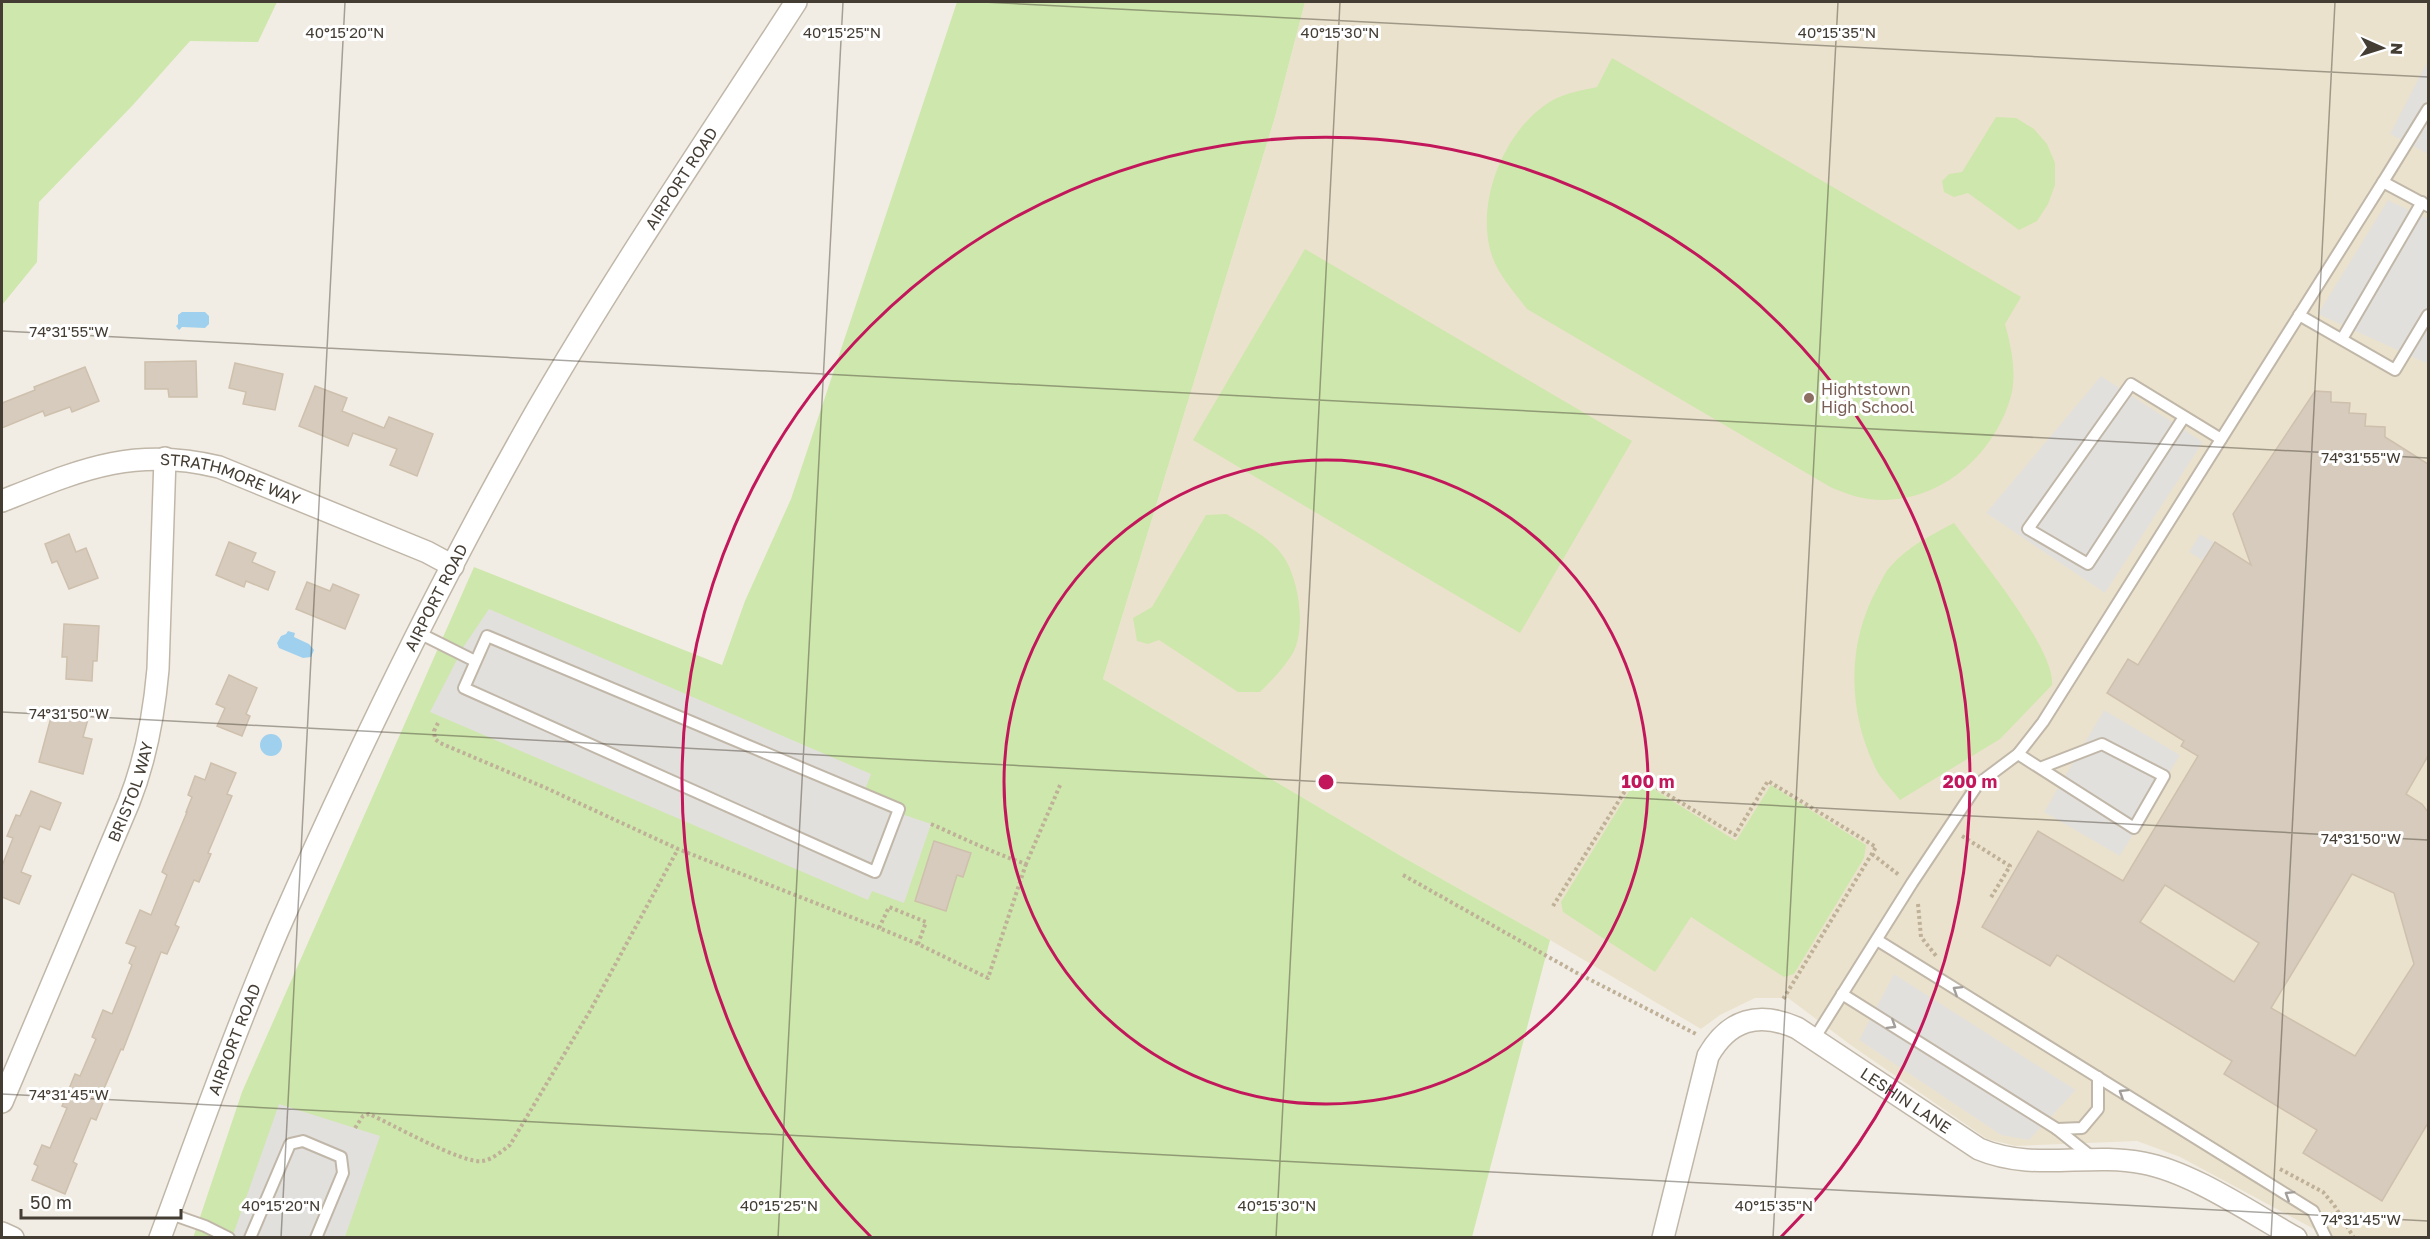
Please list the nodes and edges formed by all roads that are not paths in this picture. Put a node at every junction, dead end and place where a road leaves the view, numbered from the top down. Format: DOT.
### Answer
graph roads {
  1 [pos="796,2"];
  2 [pos="2428,109"];
  3 [pos="2425,122"];
  4 [pos="2383,182"];
  5 [pos="2425,204"];
  6 [pos="2299,315"];
  7 [pos="2428,315"];
  8 [pos="2342,339"];
  9 [pos="2184,417"];
  10 [pos="2221,439"];
  11 [pos="165,458"];
  12 [pos="2,501"];
  13 [pos="453,566"];
  14 [pos="417,632"];
  15 [pos="475,661"];
  16 [pos="2018,754"];
  17 [pos="2040,768"];
  18 [pos="1877,940"];
  19 [pos="1842,994"];
  20 [pos="1814,1039"];
  21 [pos="2098,1077"];
  22 [pos="2,1102"];
  23 [pos="2057,1129"];
  24 [pos="2096,1161"];
  25 [pos="168,1213"];
  26 [pos="2,1233"];
  27 [pos="2290,1236"];
  28 [pos="13,1238"];
  29 [pos="160,1238"];
  30 [pos="230,1238"];
  31 [pos="250,1238"];
  32 [pos="316,1238"];
  33 [pos="1663,1238"];
  34 [pos="2326,1238"];
  1 -- 13 [label="street, AIRPORT ROAD"];
  2 -- 3 [label="lane"];
  3 -- 4 [label="lane"];
  4 -- 5 [label="lane"];
  4 -- 6 [label="lane"];
  5 -- 8 [label="lane"];
  6 -- 8 [label="lane"];
  6 -- 10 [label="lane"];
  7 -- 8 [label="lane"];
  9 -- 9 [label="lane"];
  9 -- 10 [label="lane"];
  10 -- 16 [label="lane"];
  11 -- 12 [label="street, STRATHMORE WAY"];
  11 -- 13 [label="street, STRATHMORE WAY"];
  11 -- 22 [label="street, BRISTOL WAY"];
  13 -- 14 [label="street, AIRPORT ROAD"];
  14 -- 15 [label="lane"];
  14 -- 25 [label="street, AIRPORT ROAD"];
  15 -- 15 [label="lane"];
  16 -- 17 [label="lane"];
  16 -- 18 [label="lane"];
  17 -- 17 [label="lane"];
  18 -- 19 [label="lane"];
  21 -- 18 [label="lane, one-way"];
  19 -- 20 [label="lane"];
  19 -- 23 [label="lane, one-way"];
  20 -- 24 [label="street, LESHIN LANE"];
  20 -- 33 [label="street, LESHIN LANE"];
  21 -- 23 [label="lane"];
  34 -- 21 [label="lane, one-way"];
  23 -- 24 [label="lane"];
  24 -- 27 [label="street, LESHIN LANE"];
  25 -- 29 [label="street, AIRPORT ROAD"];
  25 -- 30 [label="lane"];
  26 -- 28 [label="street"];
  31 -- 32 [label="lane"];
}
